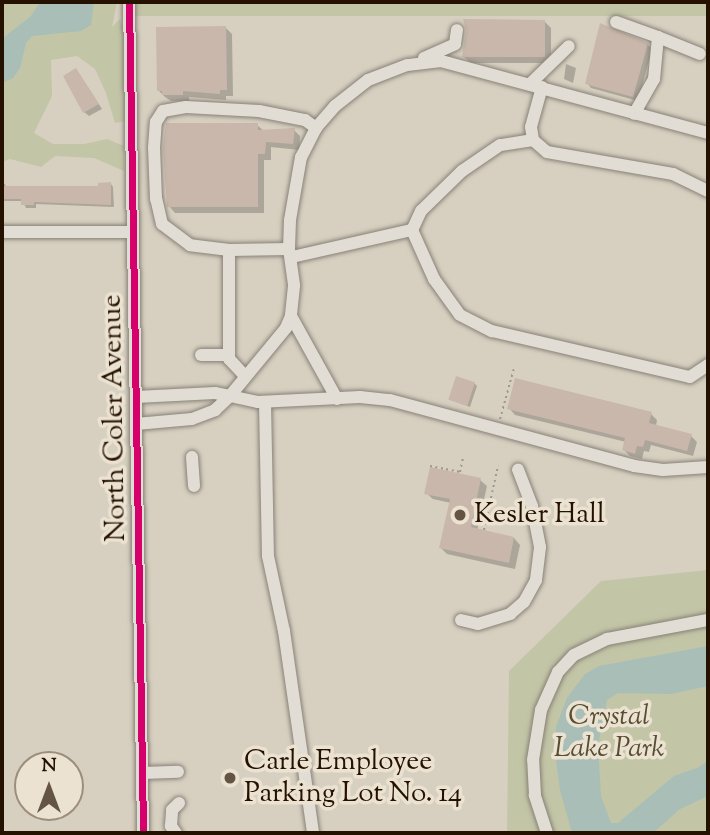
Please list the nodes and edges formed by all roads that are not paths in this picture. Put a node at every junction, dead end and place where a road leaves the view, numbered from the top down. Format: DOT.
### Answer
graph roads {
  1 [pos="129,2"];
  2 [pos="616,22"];
  3 [pos="457,30"];
  4 [pos="659,37"];
  5 [pos="455,44"];
  6 [pos="569,46"];
  7 [pos="700,54"];
  8 [pos="464,64"];
  9 [pos="407,65"];
  10 [pos="536,85"];
  11 [pos="634,114"];
  12 [pos="316,128"];
  13 [pos="708,133"];
  14 [pos="533,140"];
  15 [pos="708,191"];
  16 [pos="412,230"];
  17 [pos="2,232"];
  18 [pos="133,232"];
  19 [pos="229,250"];
  20 [pos="291,253"];
  21 [pos="291,316"];
  22 [pos="201,355"];
  23 [pos="229,355"];
  24 [pos="708,365"];
  25 [pos="245,376"];
  26 [pos="230,396"];
  27 [pos="135,397"];
  28 [pos="337,399"];
  29 [pos="265,402"];
  30 [pos="136,425"];
  31 [pos="192,457"];
  32 [pos="708,467"];
  33 [pos="518,470"];
  34 [pos="194,486"];
  35 [pos="461,620"];
  36 [pos="708,620"];
  37 [pos="178,772"];
  38 [pos="142,773"];
  39 [pos="179,803"];
  40 [pos="143,833"];
  41 [pos="176,833"];
  42 [pos="313,833"];
  43 [pos="547,833"];
  1 -- 18 [label="street, North Coler Avenue"];
  2 -- 4 [label="street"];
  3 -- 5 [label="street"];
  4 -- 7 [label="street"];
  4 -- 11 [label="street"];
  5 -- 8 [label="street"];
  5 -- 9 [label="street"];
  6 -- 10 [label="street"];
  8 -- 9 [label="street"];
  8 -- 10 [label="street"];
  9 -- 12 [label="street"];
  10 -- 11 [label="street"];
  10 -- 14 [label="street"];
  11 -- 13 [label="street"];
  12 -- 19 [label="street"];
  12 -- 20 [label="street"];
  14 -- 15 [label="street"];
  14 -- 16 [label="street"];
  16 -- 20 [label="street"];
  16 -- 24 [label="street"];
  17 -- 18 [label="street"];
  18 -- 27 [label="street, North Coler Avenue"];
  19 -- 20 [label="street"];
  19 -- 23 [label="street"];
  20 -- 21 [label="street"];
  21 -- 25 [label="street"];
  21 -- 28 [label="street"];
  22 -- 23 [label="street"];
  23 -- 25 [label="street"];
  25 -- 26 [label="street"];
  26 -- 27 [label="street"];
  26 -- 29 [label="street"];
  26 -- 30 [label="street"];
  27 -- 30 [label="street, North Coler Avenue"];
  28 -- 29 [label="street"];
  28 -- 32 [label="street"];
  29 -- 42 [label="street"];
  30 -- 38 [label="street, North Coler Avenue"];
  31 -- 34 [label="street"];
  33 -- 35 [label="street"];
  36 -- 43 [label="street"];
  37 -- 38 [label="street"];
  38 -- 40 [label="street, North Coler Avenue"];
  39 -- 41 [label="street"];
}
